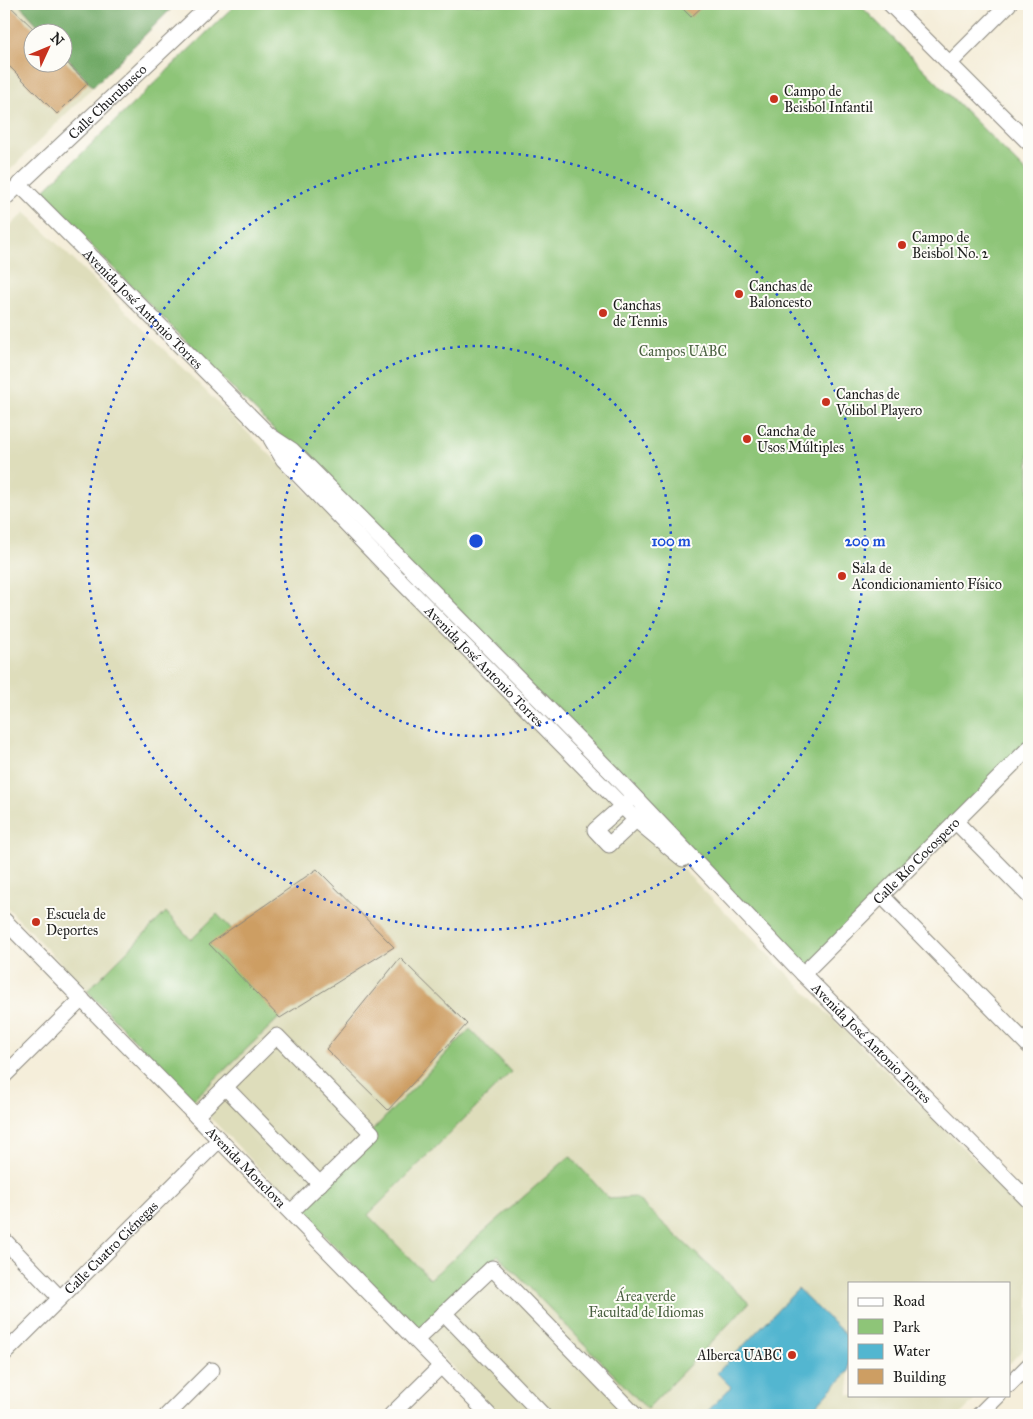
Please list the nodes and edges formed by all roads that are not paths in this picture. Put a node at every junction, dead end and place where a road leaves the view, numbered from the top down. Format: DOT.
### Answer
graph roads {
  1 [pos="211,4"];
  2 [pos="890,4"];
  3 [pos="1009,4"];
  4 [pos="950,64"];
  5 [pos="1029,143"];
  6 [pos="19,184"];
  7 [pos="4,199"];
  8 [pos="396,565"];
  9 [pos="506,666"];
  10 [pos="496,678"];
  11 [pos="1029,748"];
  12 [pos="628,801"];
  13 [pos="642,815"];
  14 [pos="955,821"];
  15 [pos="881,895"];
  16 [pos="1029,896"];
  17 [pos="4,920"];
  18 [pos="803,974"];
  19 [pos="82,999"];
  20 [pos="1029,1046"];
  21 [pos="4,1076"];
  22 [pos="225,1087"];
  23 [pos="196,1116"];
  24 [pos="219,1140"];
  25 [pos="320,1184"];
  26 [pos="1029,1200"];
  27 [pos="290,1212"];
  28 [pos="4,1240"];
  29 [pos="60,1298"];
  30 [pos="444,1314"];
  31 [pos="416,1340"];
  32 [pos="4,1354"];
  33 [pos="1029,1364"];
  34 [pos="441,1366"];
  35 [pos="212,1370"];
  36 [pos="1010,1384"];
  37 [pos="998,1396"];
  38 [pos="166,1415"];
  39 [pos="391,1415"];
  40 [pos="489,1415"];
  41 [pos="543,1415"];
  42 [pos="635,1415"];
  43 [pos="979,1415"];
  1 -- 6 [label="street, Calle Churubusco"];
  2 -- 4 [label="street"];
  3 -- 4 [label="street"];
  4 -- 5 [label="street"];
  6 -- 7 [label="street, Calle Churubusco"];
  6 -- 8 [label="street, Avenida José Antonio Torres"];
  8 -- 9 [label="street, Avenida José Antonio Torres"];
  8 -- 10 [label="street, Avenida José Antonio Torres"];
  9 -- 10 [label="street"];
  9 -- 12 [label="street, Avenida José Antonio Torres"];
  10 -- 12 [label="street, Avenida José Antonio Torres"];
  11 -- 14 [label="street, Calle Río Cocospero"];
  12 -- 13 [label="street, Avenida José Antonio Torres"];
  12 -- 13 [label="street"];
  13 -- 18 [label="street, Avenida José Antonio Torres"];
  14 -- 15 [label="street, Calle Río Cocospero"];
  14 -- 16 [label="street"];
  15 -- 18 [label="street, Calle Río Cocospero"];
  15 -- 20 [label="street"];
  17 -- 19 [label="street, Avenida Monclova"];
  18 -- 26 [label="street, Avenida José Antonio Torres"];
  19 -- 21 [label="street"];
  19 -- 23 [label="street, Avenida Monclova"];
  22 -- 23 [label="street"];
  22 -- 25 [label="street"];
  22 -- 25 [label="street"];
  23 -- 24 [label="street, Avenida Monclova"];
  24 -- 27 [label="street, Avenida Monclova"];
  24 -- 29 [label="street, Calle Cuatro Ciénegas"];
  25 -- 27 [label="street"];
  27 -- 31 [label="street, Avenida Monclova"];
  28 -- 29 [label="street"];
  29 -- 32 [label="street, Calle Cuatro Ciénegas"];
  30 -- 31 [label="street"];
  30 -- 41 [label="street"];
  30 -- 42 [label="street"];
  31 -- 34 [label="street, Avenida Monclova"];
  33 -- 36 [label="street"];
  34 -- 39 [label="street"];
  34 -- 40 [label="street, Avenida Monclova"];
  35 -- 38 [label="street"];
  37 -- 43 [label="street"];
}
